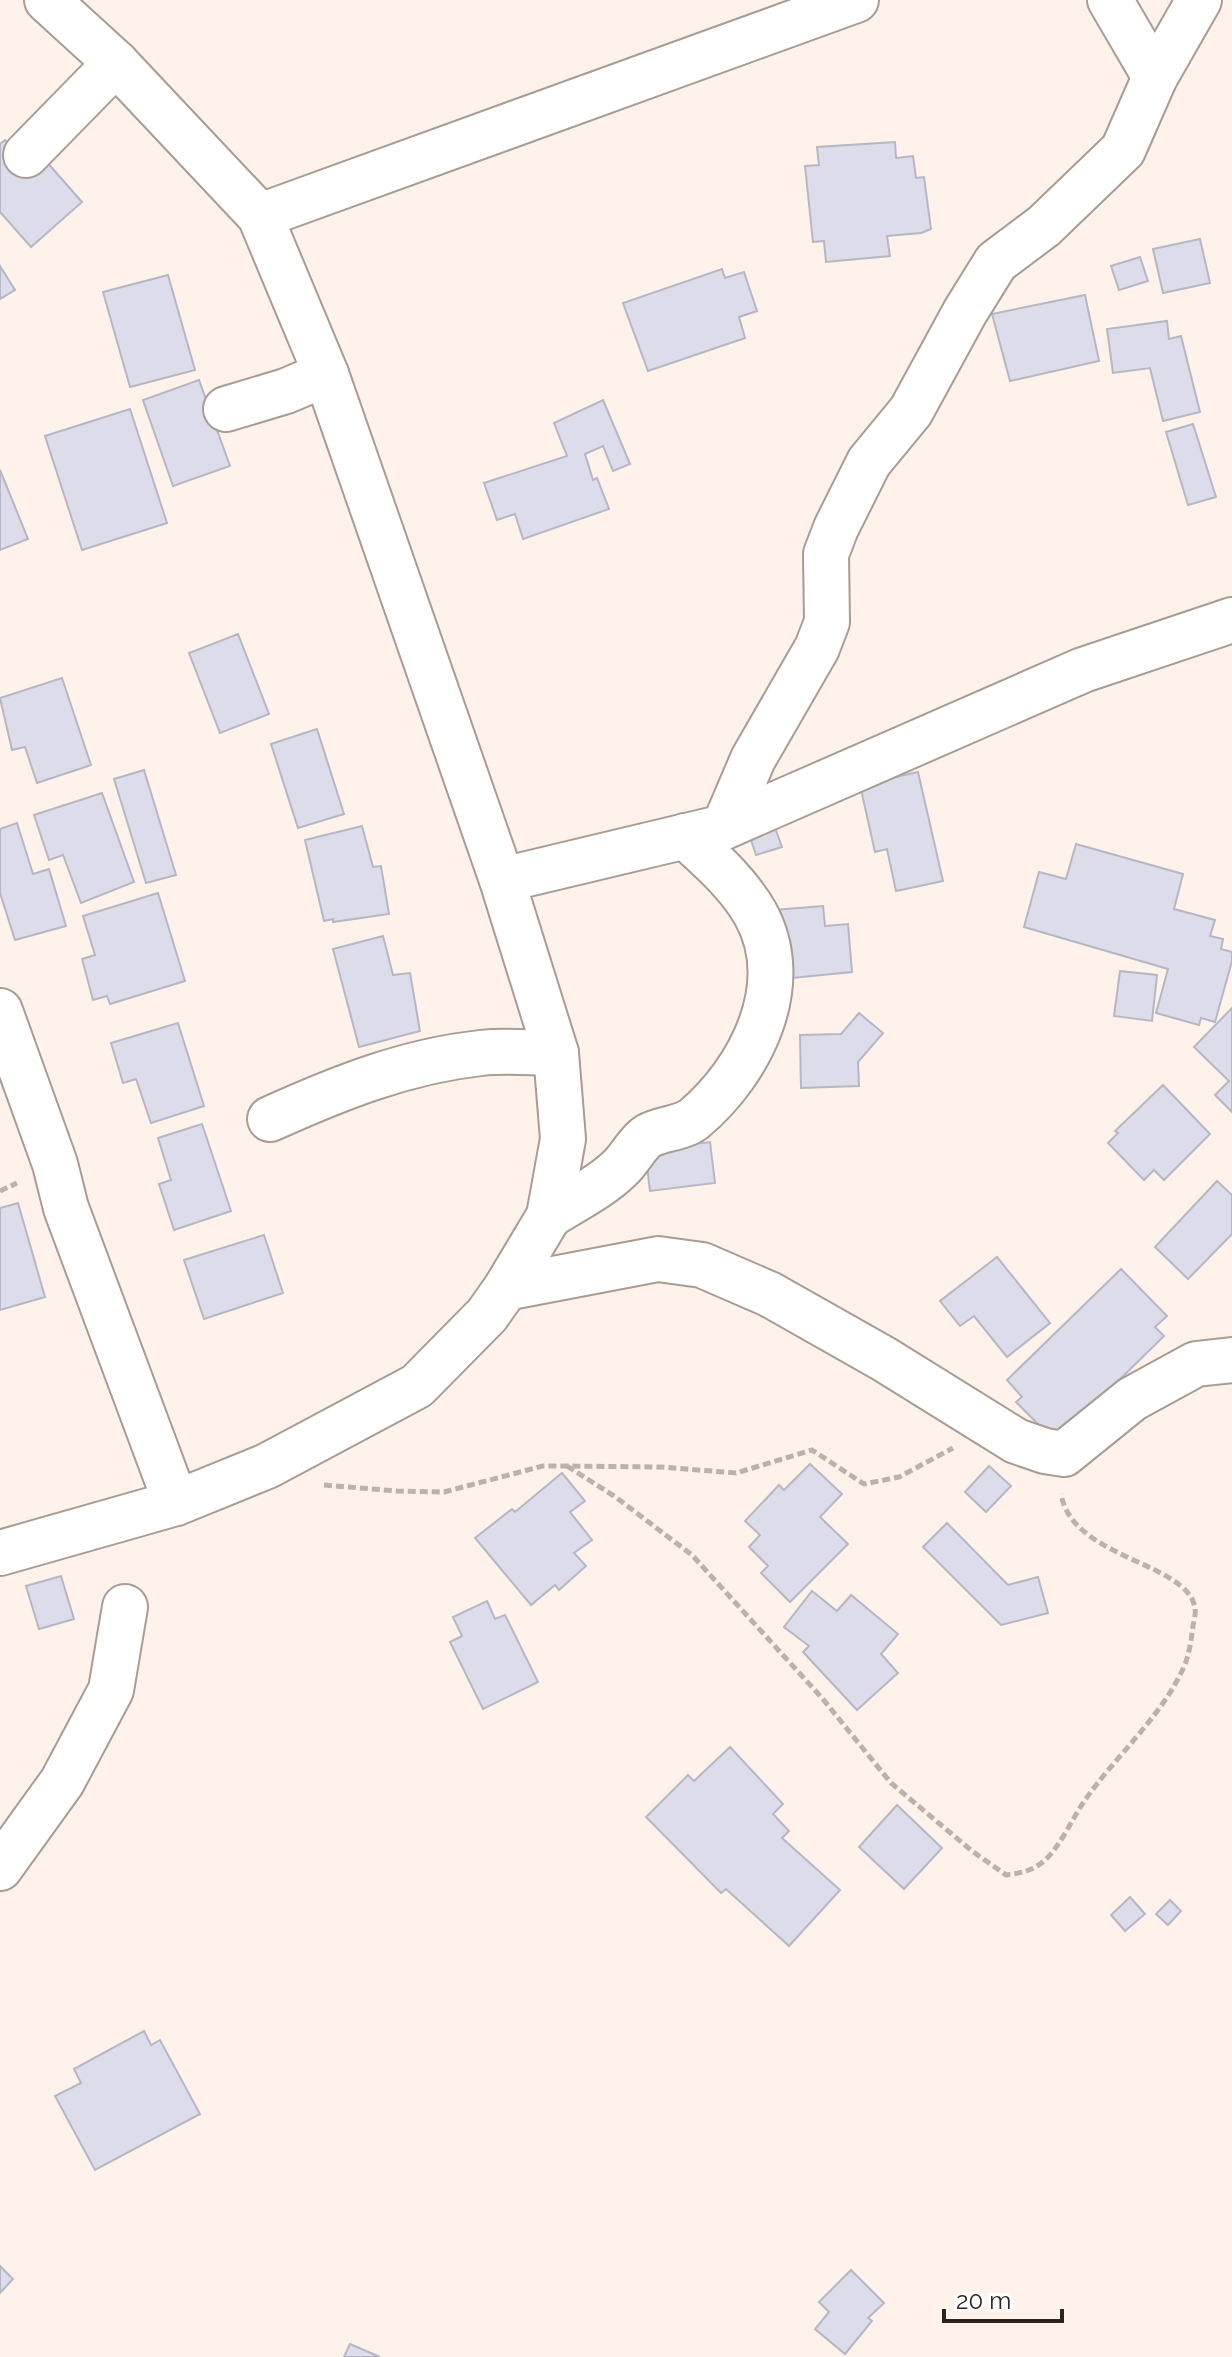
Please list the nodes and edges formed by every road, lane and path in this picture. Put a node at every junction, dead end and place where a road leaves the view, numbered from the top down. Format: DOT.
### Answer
graph roads {
  1 [pos="47,0"];
  2 [pos="856,0"];
  3 [pos="1110,0"];
  4 [pos="1199,0"];
  5 [pos="116,63"];
  6 [pos="1155,77"];
  7 [pos="26,155"];
  8 [pos="260,216"];
  9 [pos="326,374"];
  10 [pos="226,409"];
  11 [pos="1232,620"];
  12 [pos="705,831"];
  13 [pos="502,880"];
  14 [pos="0,1011"];
  15 [pos="556,1053"];
  16 [pos="270,1119"];
  17 [pos="549,1216"];
  18 [pos="506,1288"];
  19 [pos="1232,1360"];
  20 [pos="977,1418"];
  21 [pos="1064,1454"];
  22 [pos="267,1466"];
  23 [pos="567,1466"];
  24 [pos="176,1503"];
  25 [pos="0,1553"];
  26 [pos="125,1607"];
  27 [pos="0,1868"];
  1 -- 5 [label="street"];
  2 -- 8 [label="street"];
  3 -- 6 [label="street"];
  4 -- 6 [label="street"];
  5 -- 7 [label="street"];
  5 -- 8 [label="street"];
  6 -- 12 [label="street"];
  8 -- 9 [label="street"];
  9 -- 10 [label="street"];
  9 -- 13 [label="street"];
  11 -- 12 [label="street"];
  12 -- 13 [label="street"];
  12 -- 17 [label="street"];
  13 -- 15 [label="street"];
  14 -- 24 [label="street"];
  15 -- 16 [label="street"];
  15 -- 17 [label="street"];
  17 -- 18 [label="street"];
  18 -- 20 [label="street"];
  18 -- 22 [label="street"];
  19 -- 21 [label="street"];
  20 -- 21 [label="street"];
  20 -- 23 [label="path"];
  21 -- 23 [label="path"];
  22 -- 23 [label="path"];
  22 -- 24 [label="street"];
  24 -- 25 [label="street"];
  26 -- 27 [label="street"];
}
